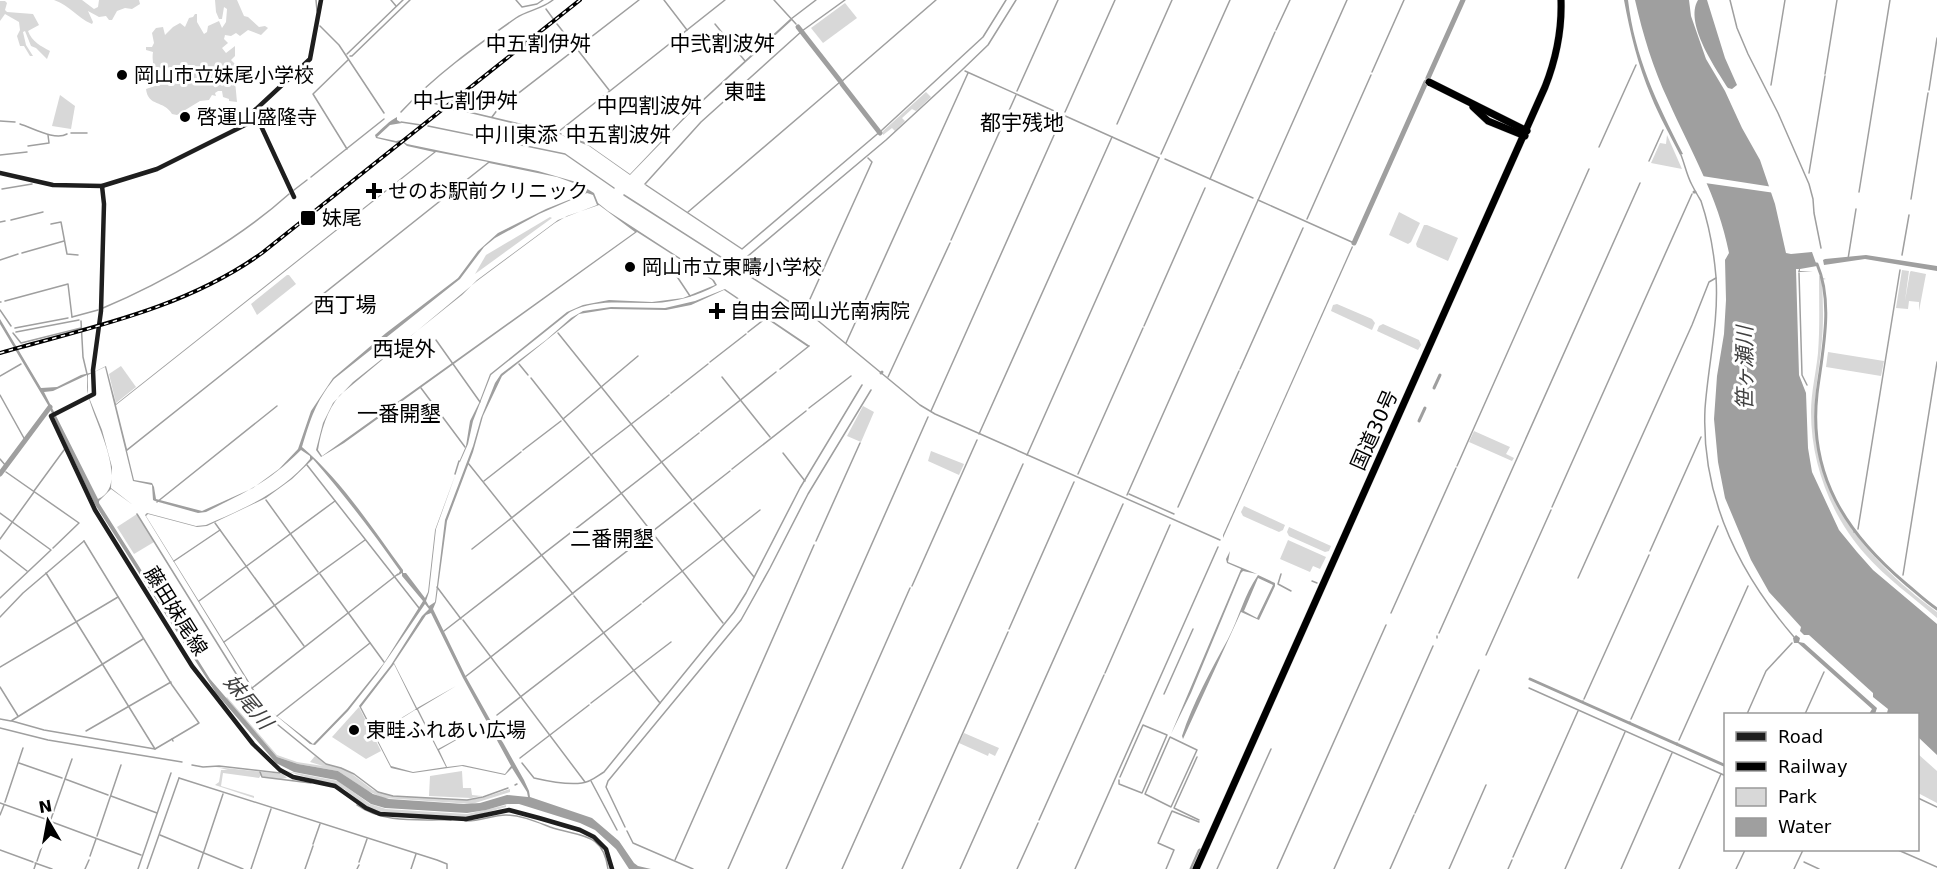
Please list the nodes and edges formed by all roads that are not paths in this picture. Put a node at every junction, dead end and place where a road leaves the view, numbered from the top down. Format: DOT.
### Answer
graph roads {
  1 [pos="321,0"];
  2 [pos="1563,0"];
  3 [pos="1429,81"];
  4 [pos="257,119"];
  5 [pos="1526,133"];
  6 [pos="0,173"];
  7 [pos="102,186"];
  8 [pos="294,197"];
  9 [pos="612,869"];
  10 [pos="1199,869"];
  1 -- 4 [label="main road"];
  2 -- 5 [label="highway, 国道30号"];
  3 -- 5 [label="highway"];
  4 -- 7 [label="main road"];
  4 -- 8 [label="main road"];
  5 -- 10 [label="highway, 国道30号"];
  6 -- 7 [label="main road"];
  7 -- 9 [label="main road, 藤田妹尾線"];
}
